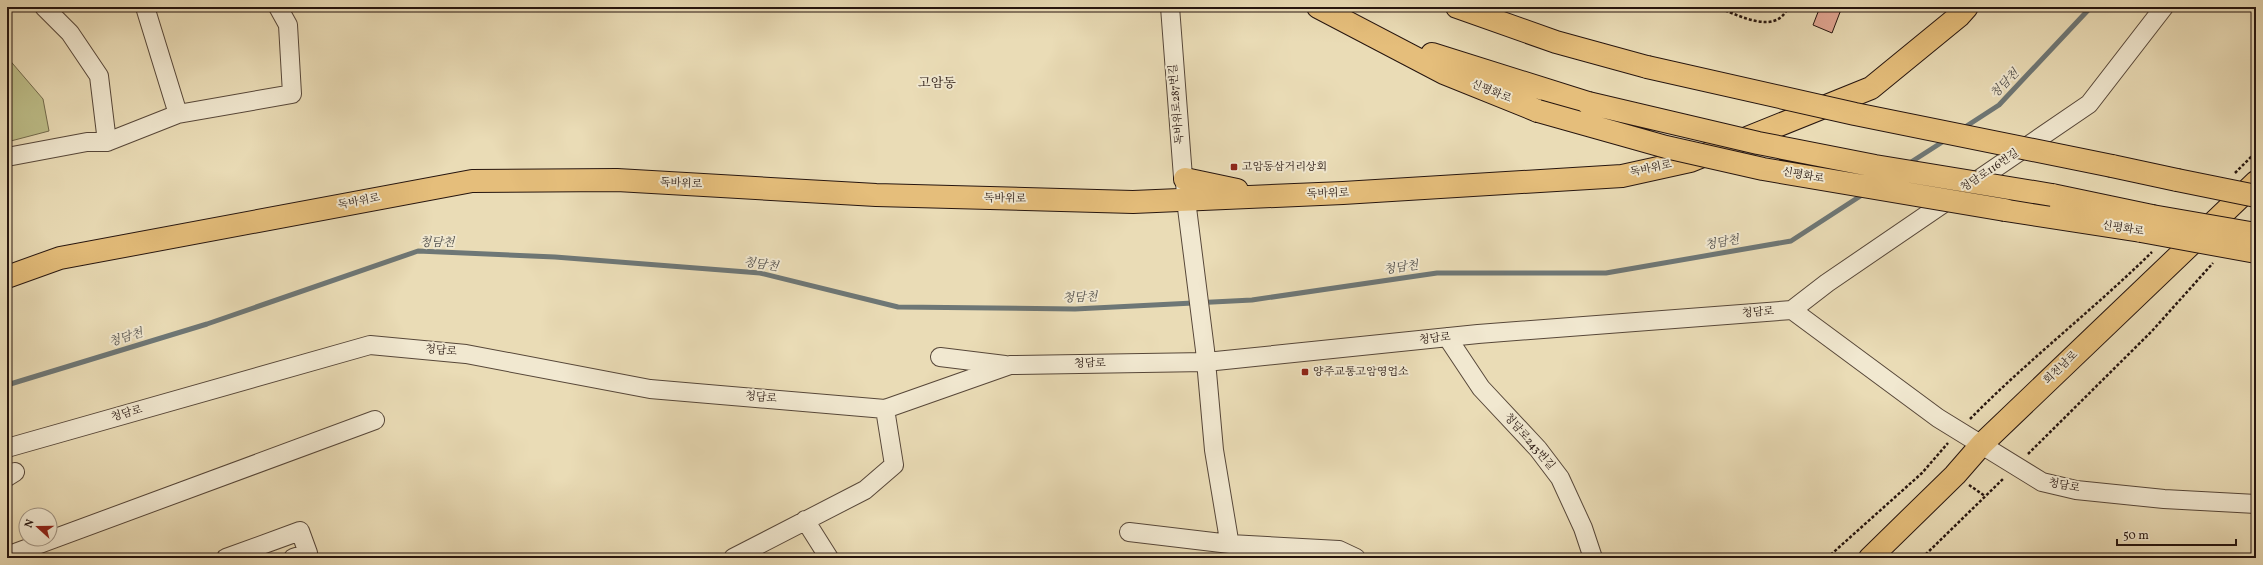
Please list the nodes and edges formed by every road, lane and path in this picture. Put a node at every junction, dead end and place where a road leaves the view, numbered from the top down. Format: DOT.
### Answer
graph roads {
  1 [pos="44,7"];
  2 [pos="145,7"];
  3 [pos="278,7"];
  4 [pos="1170,7"];
  5 [pos="1318,7"];
  6 [pos="1457,7"];
  7 [pos="1716,7"];
  8 [pos="1788,7"];
  9 [pos="1967,7"];
  10 [pos="2164,7"];
  11 [pos="1368,35"];
  12 [pos="178,114"];
  13 [pos="107,142"];
  14 [pos="2256,152"];
  15 [pos="7,157"];
  16 [pos="2234,174"];
  17 [pos="1184,178"];
  18 [pos="2256,182"];
  19 [pos="1268,196"];
  20 [pos="2256,196"];
  21 [pos="1186,200"];
  22 [pos="1133,202"];
  23 [pos="2147,224"];
  24 [pos="2256,234"];
  25 [pos="2156,249"];
  26 [pos="2256,252"];
  27 [pos="2218,258"];
  28 [pos="7,277"];
  29 [pos="1792,310"];
  30 [pos="1447,337"];
  31 [pos="1206,356"];
  32 [pos="940,357"];
  33 [pos="1010,365"];
  34 [pos="885,409"];
  35 [pos="1969,419"];
  36 [pos="375,420"];
  37 [pos="2039,443"];
  38 [pos="1982,444"];
  39 [pos="7,448"];
  40 [pos="1936,459"];
  41 [pos="1985,496"];
  42 [pos="2256,504"];
  43 [pos="805,520"];
  44 [pos="1129,532"];
  45 [pos="1231,551"];
  46 [pos="7,556"];
  47 [pos="226,558"];
  48 [pos="293,558"];
  49 [pos="733,558"];
  50 [pos="829,558"];
  51 [pos="1356,558"];
  52 [pos="1593,558"];
  53 [pos="1827,558"];
  54 [pos="1870,558"];
  55 [pos="1922,558"];
  1 -- 13 [label="street"];
  2 -- 12 [label="street"];
  3 -- 12 [label="street"];
  4 -- 17 [label="street, 독바위로287번길"];
  5 -- 11 [label="main road, 신평화로"];
  6 -- 20 [label="main road, bridge"];
  7 -- 8 [label="path"];
  9 -- 19 [label="main road, 독바위로"];
  10 -- 29 [label="street, 청담로116번길"];
  11 -- 23 [label="main road, 신평화로, bridge"];
  11 -- 23 [label="main road, 신평화로, bridge"];
  12 -- 13 [label="street"];
  13 -- 15 [label="street"];
  14 -- 16 [label="path"];
  17 -- 19 [label="main road"];
  17 -- 21 [label="street, 독바위로287번길"];
  17 -- 22 [label="main road"];
  18 -- 38 [label="main road, 회천남로"];
  19 -- 21 [label="main road, 독바위로"];
  21 -- 22 [label="main road, 독바위로"];
  21 -- 31 [label="street"];
  22 -- 28 [label="main road, 독바위로"];
  23 -- 24 [label="main road, 신평화로, bridge"];
  23 -- 26 [label="main road, 신평화로, bridge"];
  25 -- 35 [label="path"];
  27 -- 37 [label="path"];
  29 -- 30 [label="street, 청담로"];
  29 -- 38 [label="street, 청담로"];
  30 -- 31 [label="street, 청담로"];
  30 -- 52 [label="street, 청담로243번길"];
  31 -- 33 [label="street, 청담로"];
  31 -- 45 [label="street"];
  32 -- 33 [label="street"];
  33 -- 34 [label="street, 청담로"];
  34 -- 39 [label="street, 청담로"];
  34 -- 43 [label="street"];
  36 -- 46 [label="street"];
  38 -- 42 [label="street, 청담로"];
  38 -- 54 [label="main road, 회천남로"];
  40 -- 53 [label="path"];
  41 -- 55 [label="path"];
  43 -- 49 [label="street"];
  43 -- 50 [label="street"];
  44 -- 45 [label="street"];
  45 -- 51 [label="street"];
  47 -- 48 [label="street"];
}
